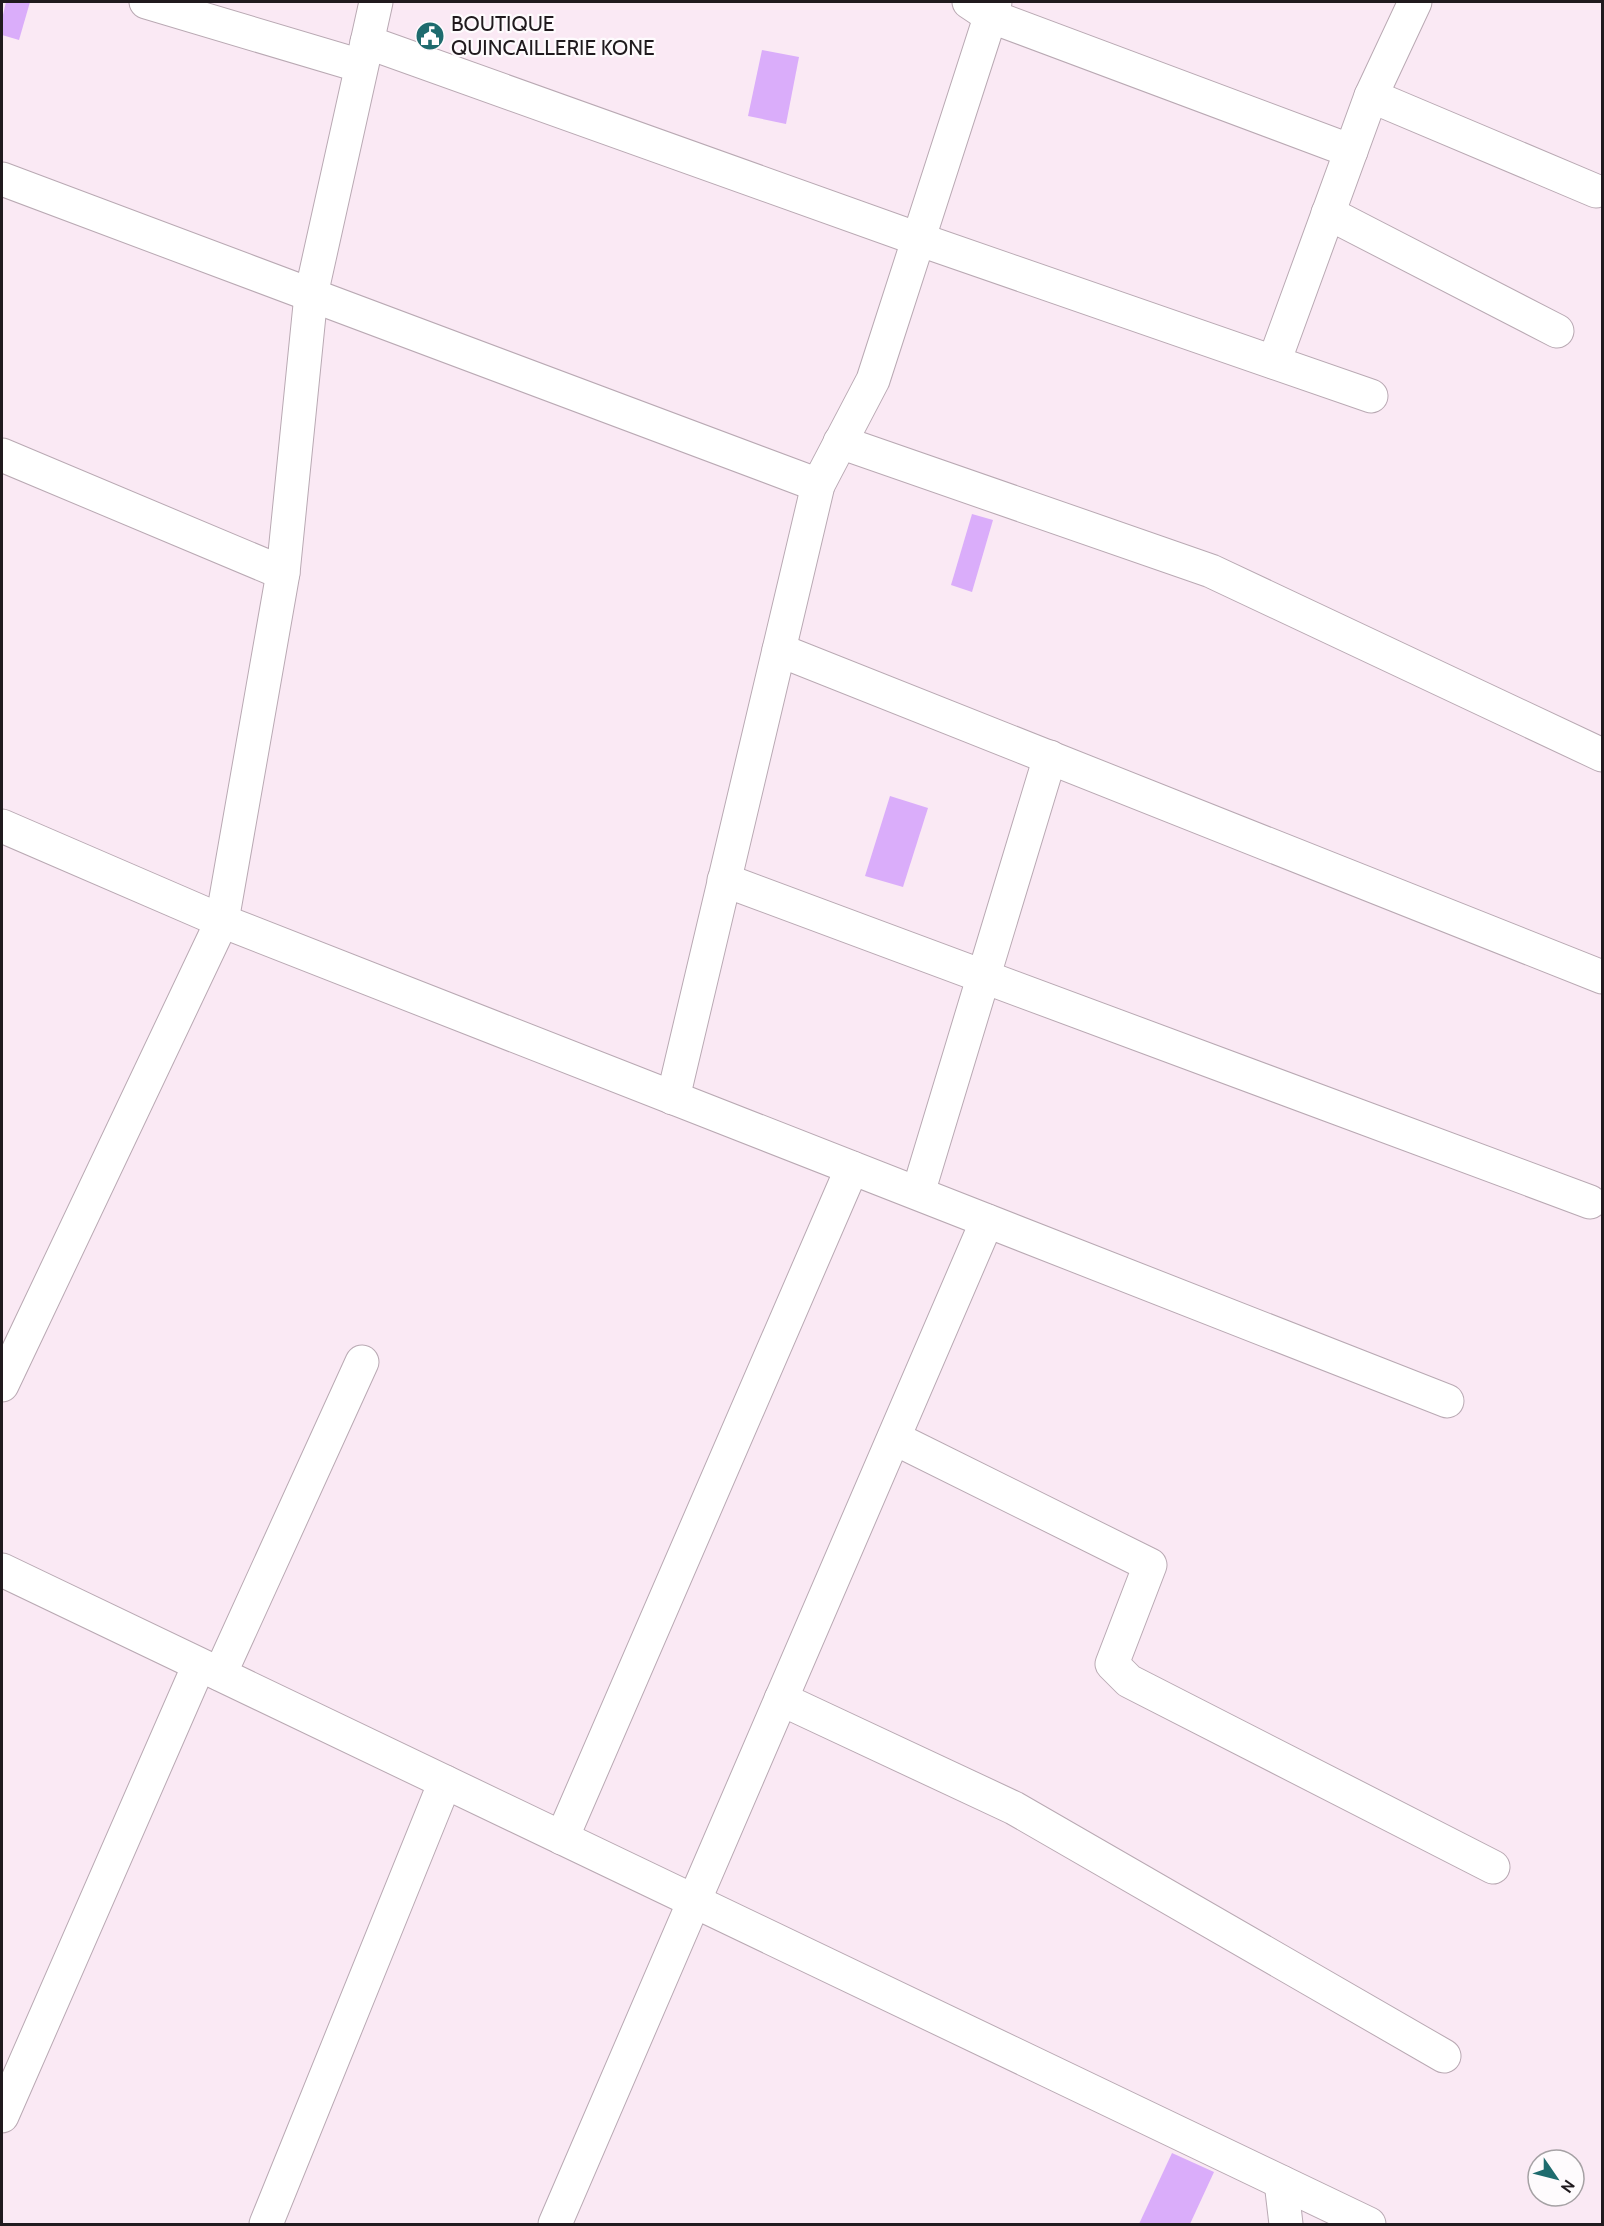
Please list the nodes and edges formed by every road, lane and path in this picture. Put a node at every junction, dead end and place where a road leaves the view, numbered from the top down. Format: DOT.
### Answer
graph roads {
  1 [pos="146,2"];
  2 [pos="376,2"];
  3 [pos="1414,2"];
  4 [pos="984,6"];
  5 [pos="364,54"];
  6 [pos="1371,96"];
  7 [pos="1351,151"];
  8 [pos="2,179"];
  9 [pos="1596,191"];
  10 [pos="1328,213"];
  11 [pos="918,239"];
  12 [pos="311,295"];
  13 [pos="1557,331"];
  14 [pos="1274,362"];
  15 [pos="1371,396"];
  16 [pos="840,442"];
  17 [pos="2,455"];
  18 [pos="818,484"];
  19 [pos="283,573"];
  20 [pos="779,650"];
  21 [pos="1602,755"];
  22 [pos="1050,757"];
  23 [pos="2,826"];
  24 [pos="724,880"];
  25 [pos="222,921"];
  26 [pos="984,976"];
  27 [pos="1602,977"];
  28 [pos="673,1098"];
  29 [pos="852,1168"];
  30 [pos="918,1193"];
  31 [pos="1590,1202"];
  32 [pos="987,1221"];
  33 [pos="362,1362"];
  34 [pos="2,1385"];
  35 [pos="1447,1401"];
  36 [pos="894,1438"];
  37 [pos="2,1570"];
  38 [pos="209,1670"];
  39 [pos="781,1699"];
  40 [pos="445,1782"];
  41 [pos="562,1838"];
  42 [pos="1493,1867"];
  43 [pos="694,1901"];
  44 [pos="1444,2056"];
  45 [pos="2,2116"];
  46 [pos="1281,2182"];
  47 [pos="266,2224"];
  48 [pos="555,2224"];
  49 [pos="1286,2224"];
  50 [pos="1369,2224"];
  1 -- 5 [label="street"];
  2 -- 5 [label="street"];
  3 -- 6 [label="street"];
  4 -- 7 [label="street"];
  4 -- 11 [label="street"];
  5 -- 11 [label="street"];
  5 -- 12 [label="street"];
  6 -- 7 [label="street"];
  6 -- 9 [label="street"];
  7 -- 10 [label="street"];
  8 -- 12 [label="street"];
  10 -- 13 [label="street"];
  10 -- 14 [label="street"];
  11 -- 14 [label="street"];
  11 -- 16 [label="street"];
  12 -- 18 [label="street"];
  12 -- 19 [label="street"];
  14 -- 15 [label="street"];
  16 -- 18 [label="street"];
  16 -- 21 [label="street"];
  17 -- 19 [label="street"];
  18 -- 20 [label="street"];
  19 -- 25 [label="street"];
  20 -- 22 [label="street"];
  20 -- 24 [label="street"];
  22 -- 26 [label="street"];
  22 -- 27 [label="street"];
  23 -- 25 [label="street"];
  24 -- 26 [label="street"];
  24 -- 28 [label="street"];
  25 -- 28 [label="street"];
  25 -- 34 [label="street"];
  26 -- 30 [label="street"];
  26 -- 31 [label="street"];
  28 -- 29 [label="street"];
  29 -- 30 [label="street"];
  29 -- 41 [label="street"];
  30 -- 32 [label="street"];
  32 -- 35 [label="street"];
  32 -- 36 [label="street"];
  33 -- 38 [label="street"];
  36 -- 39 [label="street"];
  36 -- 42 [label="street"];
  37 -- 38 [label="street"];
  38 -- 40 [label="street"];
  38 -- 45 [label="street"];
  39 -- 43 [label="street"];
  39 -- 44 [label="street"];
  40 -- 41 [label="street"];
  40 -- 47 [label="street"];
  41 -- 43 [label="street"];
  43 -- 46 [label="street"];
  43 -- 48 [label="street"];
  46 -- 49 [label="street"];
  46 -- 50 [label="street"];
}
